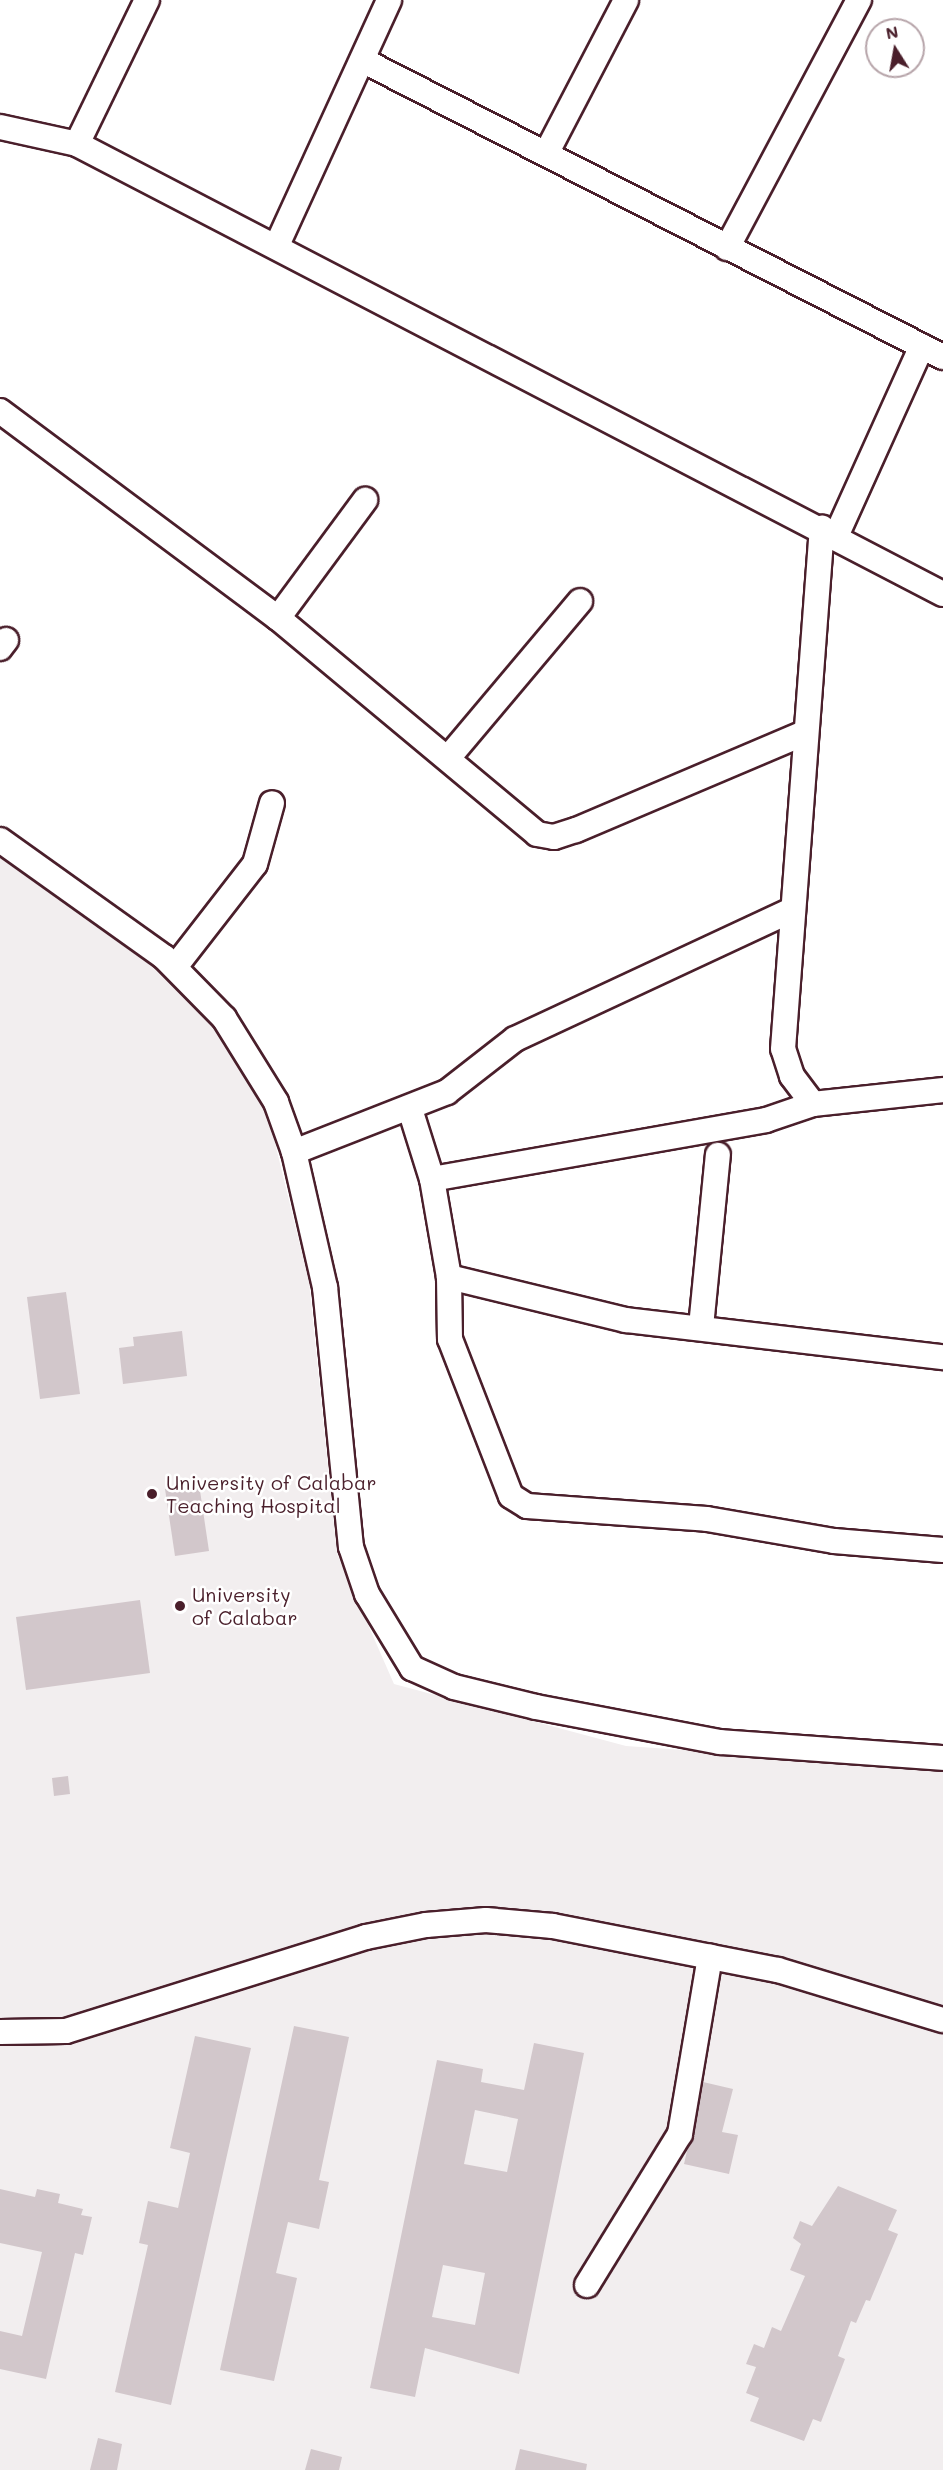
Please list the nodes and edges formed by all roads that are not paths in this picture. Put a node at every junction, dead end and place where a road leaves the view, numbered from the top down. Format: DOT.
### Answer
graph roads {
  1 [pos="147,0"];
  2 [pos="389,0"];
  3 [pos="626,0"];
  4 [pos="859,0"];
  5 [pos="364,61"];
  6 [pos="0,127"];
  7 [pos="77,144"];
  8 [pos="547,152"];
  9 [pos="277,245"];
  10 [pos="727,248"];
  11 [pos="936,349"];
  12 [pos="0,411"];
  13 [pos="366,500"];
  14 [pos="830,530"];
  15 [pos="943,594"];
  16 [pos="580,602"];
  17 [pos="278,618"];
  18 [pos="804,733"];
  19 [pos="448,758"];
  20 [pos="272,803"];
  21 [pos="0,840"];
  22 [pos="789,911"];
  23 [pos="175,967"];
  24 [pos="943,1090"];
  25 [pos="813,1104"];
  26 [pos="410,1109"];
  27 [pos="294,1152"];
  28 [pos="718,1155"];
  29 [pos="432,1179"];
  30 [pos="449,1277"];
  31 [pos="701,1328"];
  32 [pos="943,1357"];
  33 [pos="943,1550"];
  34 [pos="943,1758"];
  35 [pos="710,1957"];
  36 [pos="943,2020"];
  37 [pos="0,2032"];
  38 [pos="587,2285"];
  1 -- 7 [label="street"];
  2 -- 5 [label="street"];
  3 -- 8 [label="street"];
  4 -- 10 [label="street"];
  5 -- 8 [label="street"];
  5 -- 9 [label="street"];
  6 -- 7 [label="street"];
  7 -- 9 [label="street"];
  8 -- 10 [label="street"];
  9 -- 14 [label="street"];
  10 -- 11 [label="street"];
  11 -- 14 [label="street"];
  12 -- 17 [label="street"];
  13 -- 17 [label="street"];
  14 -- 15 [label="street"];
  14 -- 18 [label="street"];
  16 -- 19 [label="street"];
  17 -- 19 [label="street"];
  18 -- 19 [label="street"];
  18 -- 22 [label="street"];
  20 -- 23 [label="street"];
  21 -- 23 [label="street"];
  22 -- 25 [label="street"];
  22 -- 26 [label="street"];
  23 -- 27 [label="street"];
  24 -- 25 [label="street"];
  25 -- 29 [label="street"];
  26 -- 27 [label="street"];
  26 -- 29 [label="street"];
  27 -- 34 [label="street"];
  28 -- 31 [label="street"];
  29 -- 30 [label="street"];
  30 -- 31 [label="street"];
  30 -- 33 [label="street"];
  31 -- 32 [label="street"];
  35 -- 36 [label="street"];
  35 -- 37 [label="street"];
  35 -- 38 [label="street"];
}
